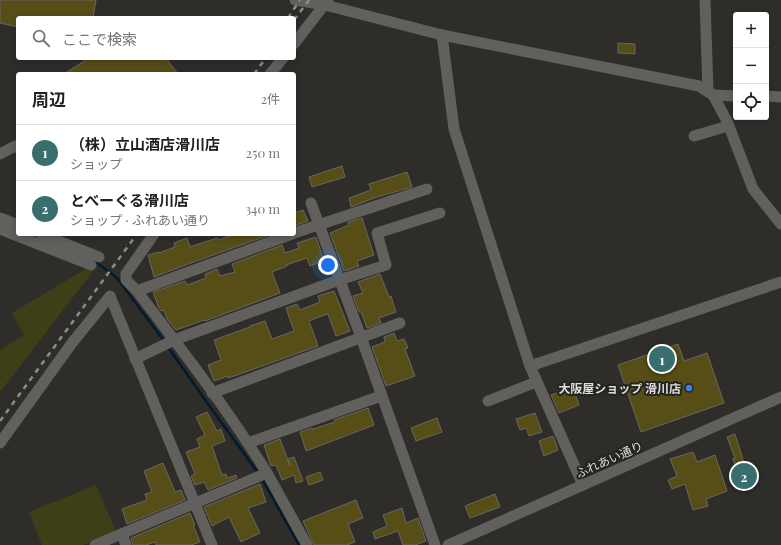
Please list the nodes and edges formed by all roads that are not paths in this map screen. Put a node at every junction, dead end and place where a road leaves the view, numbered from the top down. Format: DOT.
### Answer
graph roads {
  1 [pos="295,0"];
  2 [pos="705,0"];
  3 [pos="327,2"];
  4 [pos="442,35"];
  5 [pos="296,41"];
  6 [pos="281,60"];
  7 [pos="272,72"];
  8 [pos="710,93"];
  9 [pos="733,96"];
  10 [pos="769,96"];
  11 [pos="781,97"];
  12 [pos="728,126"];
  13 [pos="694,136"];
  14 [pos="16,147"];
  15 [pos="0,154"];
  16 [pos="427,189"];
  17 [pos="311,203"];
  18 [pos="440,213"];
  19 [pos="0,218"];
  20 [pos="780,220"];
  21 [pos="16,224"];
  22 [pos="319,224"];
  23 [pos="0,229"];
  24 [pos="296,233"];
  25 [pos="16,234"];
  26 [pos="21,236"];
  27 [pos="45,236"];
  28 [pos="153,236"];
  29 [pos="288,236"];
  30 [pos="339,280"];
  31 [pos="781,282"];
  32 [pos="137,291"];
  33 [pos="400,323"];
  34 [pos="361,337"];
  35 [pos="174,340"];
  36 [pos="135,359"];
  37 [pos="530,366"];
  38 [pos="536,382"];
  39 [pos="212,393"];
  40 [pos="381,396"];
  41 [pos="781,397"];
  42 [pos="488,401"];
  43 [pos="0,443"];
  44 [pos="248,443"];
  45 [pos="267,473"];
  46 [pos="583,485"];
  47 [pos="196,504"];
  48 [pos="122,534"];
  49 [pos="208,544"];
  50 [pos="95,545"];
  51 [pos="126,545"];
  52 [pos="307,545"];
  53 [pos="435,545"];
  54 [pos="448,545"];
  1 -- 3 [label="street"];
  2 -- 8 [label="street"];
  3 -- 4 [label="street"];
  3 -- 5 [label="street"];
  4 -- 8 [label="street"];
  4 -- 37 [label="street"];
  6 -- 7 [label="street"];
  8 -- 9 [label="street"];
  8 -- 12 [label="street"];
  10 -- 11 [label="street"];
  12 -- 13 [label="street"];
  12 -- 20 [label="street"];
  14 -- 15 [label="street"];
  16 -- 22 [label="street"];
  17 -- 22 [label="street"];
  18 -- 30 [label="street"];
  19 -- 21 [label="street"];
  22 -- 24 [label="street"];
  22 -- 30 [label="street"];
  23 -- 25 [label="street"];
  26 -- 27 [label="street"];
  28 -- 32 [label="street"];
  29 -- 32 [label="street"];
  30 -- 34 [label="street"];
  30 -- 35 [label="street"];
  31 -- 37 [label="street"];
  32 -- 35 [label="street"];
  33 -- 34 [label="street"];
  34 -- 39 [label="street"];
  34 -- 40 [label="street"];
  35 -- 36 [label="street"];
  35 -- 39 [label="street"];
  36 -- 43 [label="street"];
  36 -- 47 [label="street"];
  37 -- 38 [label="street"];
  38 -- 42 [label="street"];
  38 -- 46 [label="street"];
  39 -- 44 [label="street"];
  40 -- 44 [label="street"];
  40 -- 53 [label="street"];
  41 -- 46 [label="street, ふれあい通り"];
  44 -- 45 [label="street"];
  45 -- 47 [label="street"];
  45 -- 52 [label="street"];
  46 -- 54 [label="street, ふれあい通り"];
  47 -- 48 [label="street"];
  47 -- 49 [label="street"];
  48 -- 50 [label="street"];
  48 -- 51 [label="street"];
}
